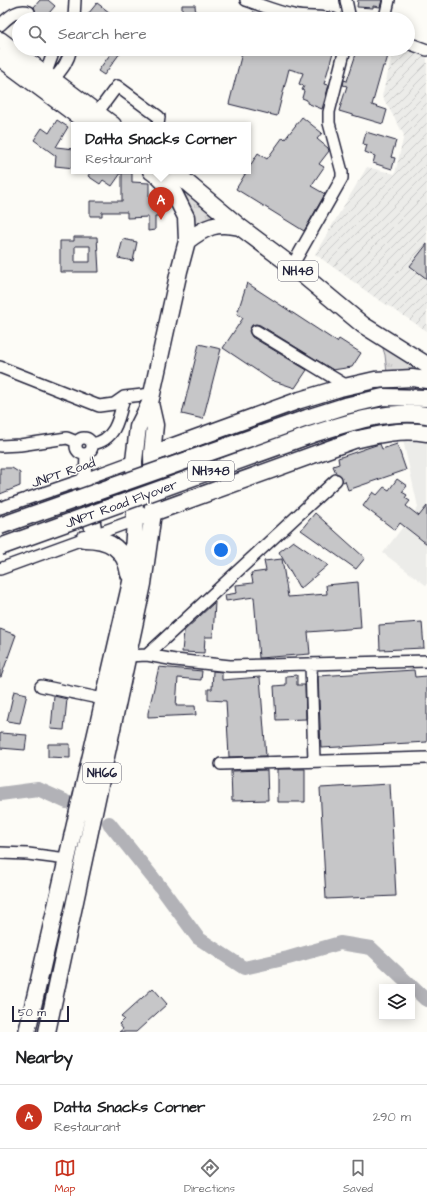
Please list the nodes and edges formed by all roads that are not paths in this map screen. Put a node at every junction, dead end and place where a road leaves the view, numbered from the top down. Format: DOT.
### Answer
graph roads {
  1 [pos="75,0"];
  2 [pos="246,0"];
  3 [pos="346,0"];
  4 [pos="389,0"];
  5 [pos="20,12"];
  6 [pos="29,12"];
  7 [pos="74,12"];
  8 [pos="283,12"];
  9 [pos="349,12"];
  10 [pos="386,12"];
  11 [pos="12,16"];
  12 [pos="0,25"];
  13 [pos="0,40"];
  14 [pos="415,46"];
  15 [pos="427,50"];
  16 [pos="12,51"];
  17 [pos="18,56"];
  18 [pos="52,56"];
  19 [pos="70,56"];
  20 [pos="343,56"];
  21 [pos="0,58"];
  22 [pos="47,82"];
  23 [pos="93,119"];
  24 [pos="103,122"];
  25 [pos="158,122"];
  26 [pos="155,174"];
  27 [pos="177,174"];
  28 [pos="240,227"];
  29 [pos="186,244"];
  30 [pos="292,266"];
  31 [pos="363,325"];
  32 [pos="256,331"];
  33 [pos="427,365"];
  34 [pos="0,367"];
  35 [pos="420,379"];
  36 [pos="346,386"];
  37 [pos="124,398"];
  38 [pos="151,398"];
  39 [pos="427,398"];
  40 [pos="427,415"];
  41 [pos="422,432"];
  42 [pos="77,442"];
  43 [pos="182,443"];
  44 [pos="92,444"];
  45 [pos="0,446"];
  46 [pos="86,454"];
  47 [pos="152,454"];
  48 [pos="134,461"];
  49 [pos="85,479"];
  50 [pos="336,480"];
  51 [pos="193,499"];
  52 [pos="0,508"];
  53 [pos="153,513"];
  54 [pos="135,520"];
  55 [pos="0,526"];
  56 [pos="89,537"];
  57 [pos="0,547"];
  58 [pos="0,569"];
  59 [pos="131,582"];
  60 [pos="147,655"];
  61 [pos="127,656"];
  62 [pos="427,661"];
  63 [pos="311,665"];
  64 [pos="41,686"];
  65 [pos="104,699"];
  66 [pos="427,758"];
  67 [pos="314,761"];
  68 [pos="221,764"];
  69 [pos="0,853"];
  70 [pos="67,859"];
  71 [pos="27,1032"];
  72 [pos="47,1032"];
  1 -- 7 [label="street"];
  2 -- 8 [label="street"];
  3 -- 9 [label="street"];
  4 -- 10 [label="street"];
  5 -- 6 [label="street"];
  11 -- 12 [label="street"];
  13 -- 16 [label="highway"];
  14 -- 15 [label="street"];
  17 -- 22 [label="highway"];
  18 -- 22 [label="street"];
  19 -- 22 [label="street"];
  20 -- 30 [label="street"];
  21 -- 22 [label="highway"];
  22 -- 23 [label="highway"];
  23 -- 24 [label="highway"];
  23 -- 25 [label="street"];
  26 -- 29 [label="highway"];
  27 -- 28 [label="highway, NH48"];
  28 -- 29 [label="highway"];
  28 -- 30 [label="highway, NH48"];
  29 -- 38 [label="highway"];
  30 -- 31 [label="highway, NH48"];
  31 -- 33 [label="highway, NH48"];
  31 -- 35 [label="highway"];
  32 -- 36 [label="street"];
  34 -- 37 [label="street"];
  35 -- 36 [label="highway"];
  35 -- 41 [label="highway"];
  36 -- 43 [label="highway"];
  37 -- 38 [label="street"];
  37 -- 44 [label="street"];
  38 -- 47 [label="highway"];
  38 -- 48 [label="highway"];
  39 -- 55 [label="highway, JNPT Road Flyover / NH348, bridge"];
  40 -- 57 [label="highway, JNPT Road Flyover / NH348, bridge"];
  41 -- 51 [label="highway"];
  42 -- 44 [label="street"];
  42 -- 45 [label="street"];
  42 -- 46 [label="street"];
  43 -- 47 [label="highway"];
  43 -- 51 [label="highway"];
  44 -- 46 [label="street"];
  46 -- 49 [label="street"];
  47 -- 53 [label="highway"];
  48 -- 49 [label="street, JNPT Road"];
  48 -- 54 [label="highway"];
  49 -- 52 [label="street, JNPT Road"];
  49 -- 56 [label="highway"];
  50 -- 60 [label="street"];
  51 -- 53 [label="highway"];
  53 -- 54 [label="highway"];
  53 -- 61 [label="highway, NH66"];
  54 -- 56 [label="street"];
  54 -- 59 [label="highway, NH66"];
  56 -- 58 [label="street"];
  56 -- 59 [label="highway"];
  59 -- 65 [label="highway, NH66"];
  60 -- 61 [label="street"];
  60 -- 63 [label="street"];
  61 -- 72 [label="highway, NH66"];
  62 -- 63 [label="street"];
  63 -- 67 [label="street"];
  64 -- 65 [label="street"];
  65 -- 70 [label="highway, NH66"];
  66 -- 67 [label="street"];
  67 -- 68 [label="street"];
  69 -- 70 [label="street"];
  70 -- 71 [label="highway, NH66"];
}
